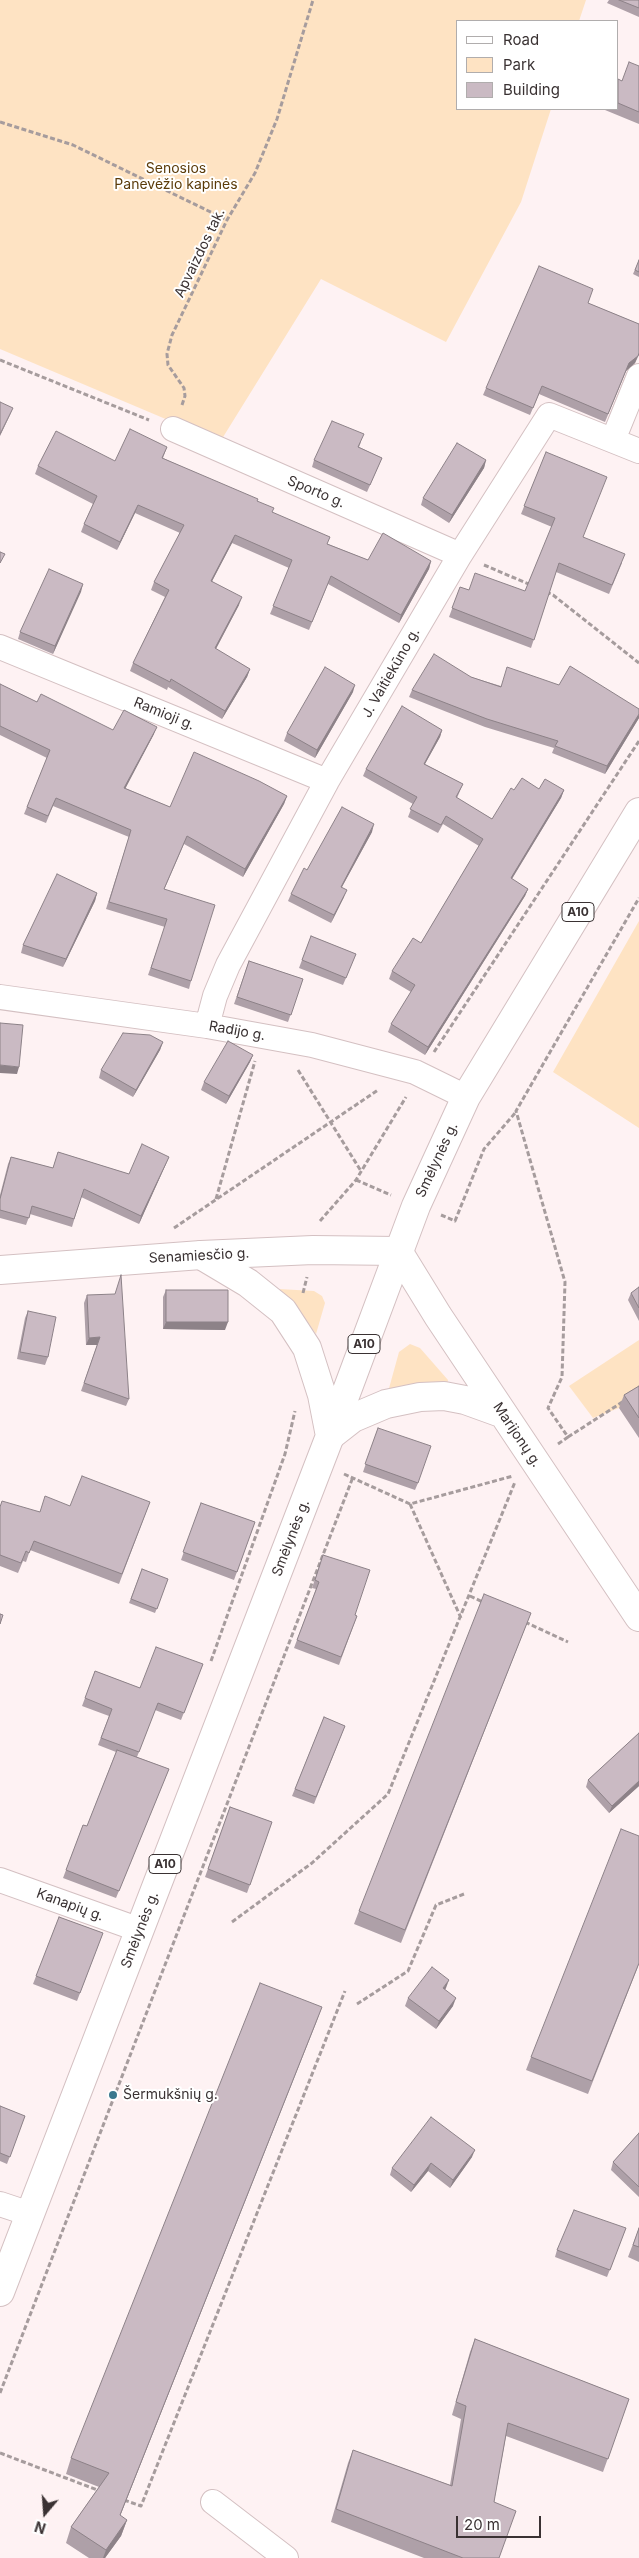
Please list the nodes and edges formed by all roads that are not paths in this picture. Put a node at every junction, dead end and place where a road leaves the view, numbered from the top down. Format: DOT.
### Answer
graph roads {
  1 [pos="639,376"];
  2 [pos="172,430"];
  3 [pos="612,440"];
  4 [pos="639,451"];
  5 [pos="460,555"];
  6 [pos="0,647"];
  7 [pos="327,781"];
  8 [pos="639,812"];
  9 [pos="0,997"];
  10 [pos="207,1026"];
  11 [pos="466,1097"];
  12 [pos="398,1251"];
  13 [pos="201,1255"];
  14 [pos="0,1270"];
  15 [pos="501,1413"];
  16 [pos="330,1436"];
  17 [pos="639,1618"];
  18 [pos="0,1880"];
  19 [pos="140,1930"];
  20 [pos="0,2204"];
  21 [pos="30,2214"];
  22 [pos="0,2292"];
  23 [pos="213,2502"];
  24 [pos="286,2558"];
  1 -- 3 [label="street"];
  2 -- 5 [label="street, Sporto g."];
  3 -- 4 [label="street, J. Vaitiekūno g."];
  3 -- 5 [label="street, J. Vaitiekūno g."];
  5 -- 7 [label="street, J. Vaitiekūno g."];
  6 -- 7 [label="street, Ramioji g."];
  7 -- 10 [label="street, J. Vaitiekūno g."];
  8 -- 11 [label="main road, Smėlynės g. / A10"];
  9 -- 10 [label="street, Radijo g."];
  10 -- 11 [label="street, Radijo g."];
  11 -- 12 [label="main road, Smėlynės g. / A10"];
  12 -- 13 [label="main road, Senamiesčio g."];
  12 -- 15 [label="main road, Marijonų g."];
  12 -- 16 [label="main road, Smėlynės g. / A10"];
  13 -- 14 [label="main road, Senamiesčio g."];
  13 -- 16 [label="main road"];
  15 -- 16 [label="main road"];
  15 -- 17 [label="main road, Marijonų g."];
  16 -- 19 [label="main road, Smėlynės g. / A10"];
  18 -- 19 [label="street, Kanapių g."];
  19 -- 21 [label="main road, Smėlynės g. / A10"];
  20 -- 21 [label="street"];
  21 -- 22 [label="main road, Smėlynės g. / A10"];
  23 -- 24 [label="street"];
}
